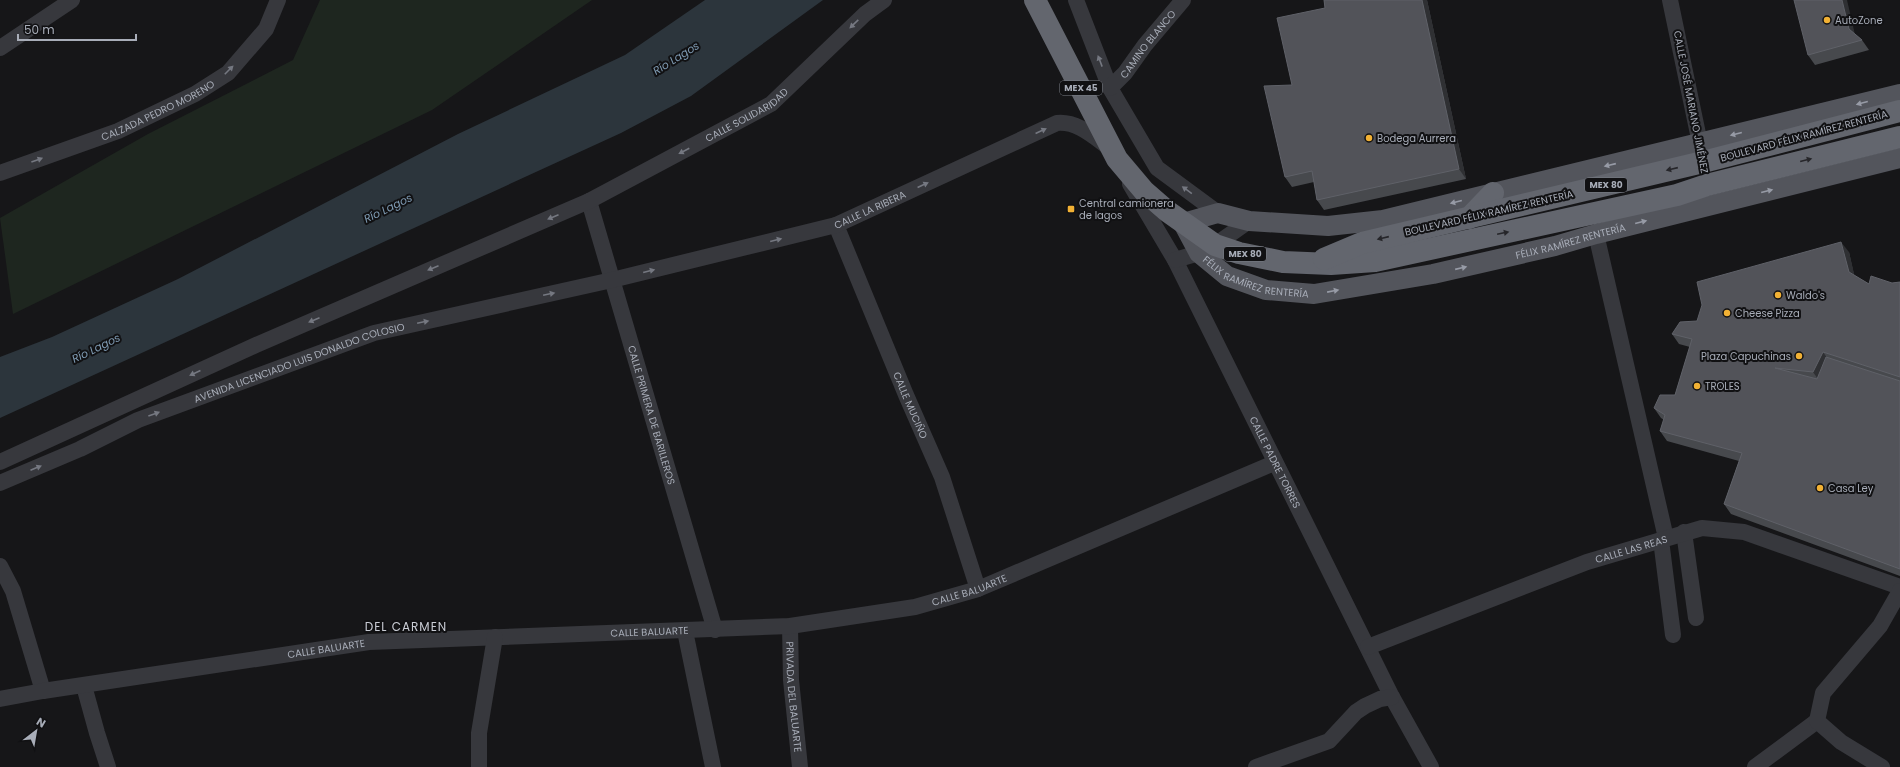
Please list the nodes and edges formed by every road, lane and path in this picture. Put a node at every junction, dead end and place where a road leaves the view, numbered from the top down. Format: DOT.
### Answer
graph roads {
  1 [pos="72,0"];
  2 [pos="278,0"];
  3 [pos="884,0"];
  4 [pos="1076,0"];
  5 [pos="1183,0"];
  6 [pos="1670,0"];
  7 [pos="1040,9"];
  8 [pos="0,48"];
  9 [pos="1110,88"];
  10 [pos="1900,94"];
  11 [pos="1900,111"];
  12 [pos="1900,137"];
  13 [pos="1702,152"];
  14 [pos="1114,154"];
  15 [pos="1900,158"];
  16 [pos="0,174"];
  17 [pos="1493,193"];
  18 [pos="1709,195"];
  19 [pos="588,201"];
  20 [pos="1218,213"];
  21 [pos="1469,218"];
  22 [pos="1249,221"];
  23 [pos="1183,223"];
  24 [pos="836,225"];
  25 [pos="1596,234"];
  26 [pos="1207,249"];
  27 [pos="1175,260"];
  28 [pos="1313,263"];
  29 [pos="612,280"];
  30 [pos="0,462"];
  31 [pos="1274,463"];
  32 [pos="0,483"];
  33 [pos="1684,532"];
  34 [pos="1663,539"];
  35 [pos="0,566"];
  36 [pos="1900,586"];
  37 [pos="978,589"];
  38 [pos="1900,591"];
  39 [pos="1696,618"];
  40 [pos="790,626"];
  41 [pos="715,630"];
  42 [pos="685,631"];
  43 [pos="1673,635"];
  44 [pos="495,637"];
  45 [pos="1368,647"];
  46 [pos="84,686"];
  47 [pos="43,691"];
  48 [pos="1392,697"];
  49 [pos="0,700"];
  50 [pos="1817,721"];
  51 [pos="108,767"];
  52 [pos="479,767"];
  53 [pos="714,767"];
  54 [pos="800,767"];
  55 [pos="1256,767"];
  56 [pos="1431,767"];
  57 [pos="1755,767"];
  58 [pos="1882,767"];
  1 -- 8 [label="street"];
  16 -- 2 [label="street, CALZADA PEDRO MORENO, one-way"];
  3 -- 19 [label="street, CALLE SOLIDARIDAD, one-way"];
  9 -- 4 [label="street, one-way"];
  5 -- 9 [label="street, CAMINO BLANCO"];
  6 -- 13 [label="street, CALLE JOSÉ MARIANO JIMÉNEZ"];
  7 -- 14 [label="highway, MEX 45"];
  20 -- 9 [label="street, one-way"];
  10 -- 13 [label="main road, one-way"];
  11 -- 13 [label="highway, BOULEVARD FÉLIX RAMÍREZ RENTERÍA / MEX 80"];
  18 -- 12 [label="highway, BOULEVARD FÉLIX RAMÍREZ RENTERÍA / MEX 80, one-way"];
  13 -- 17 [label="main road, one-way"];
  13 -- 18 [label="street, CALLE JOSÉ MARIANO JIMÉNEZ"];
  13 -- 21 [label="highway, BOULEVARD FÉLIX RAMÍREZ RENTERÍA / MEX 80, one-way"];
  14 -- 23 [label="highway, BOULEVARD FÉLIX RAMÍREZ RENTERÍA / MEX 45"];
  24 -- 14 [label="street, CALLE LA RIBERA, one-way"];
  14 -- 27 [label="street, CALLE PADRE TORRES"];
  18 -- 15 [label="main road, FÉLIX RAMÍREZ RENTERÍA, one-way"];
  17 -- 21 [label="highway"];
  17 -- 22 [label="main road, one-way"];
  25 -- 18 [label="main road, FÉLIX RAMÍREZ RENTERÍA, one-way"];
  28 -- 18 [label="highway, BOULEVARD FÉLIX RAMÍREZ RENTERÍA / MEX 80, one-way"];
  19 -- 29 [label="street, CALLE PRIMERA DE BARILLEROS"];
  19 -- 30 [label="street, one-way"];
  20 -- 22 [label="main road"];
  20 -- 23 [label="main road"];
  21 -- 28 [label="highway, BOULEVARD FÉLIX RAMÍREZ RENTERÍA / MEX 80, one-way"];
  22 -- 26 [label="street"];
  23 -- 26 [label="highway, BOULEVARD FÉLIX RAMÍREZ RENTERÍA / MEX 80"];
  29 -- 24 [label="street, CALLE LA RIBERA, one-way"];
  24 -- 37 [label="street, CALLE MUCIÑO"];
  26 -- 25 [label="main road, FÉLIX RAMÍREZ RENTERÍA, one-way"];
  25 -- 34 [label="street"];
  26 -- 27 [label="street"];
  26 -- 28 [label="highway, BOULEVARD FÉLIX RAMÍREZ RENTERÍA / MEX 80"];
  27 -- 31 [label="street, CALLE PADRE TORRES"];
  32 -- 29 [label="street, AVENIDA LICENCIADO LUIS DONALDO COLOSIO, one-way"];
  29 -- 41 [label="street, CALLE PRIMERA DE BARILLEROS"];
  31 -- 37 [label="street, CALLE BALUARTE"];
  31 -- 45 [label="street, CALLE PADRE TORRES"];
  33 -- 34 [label="street, CALLE LAS REAS"];
  33 -- 36 [label="street, CALLE LAS REAS"];
  33 -- 39 [label="street"];
  34 -- 43 [label="street"];
  34 -- 45 [label="street, CALLE LAS REAS"];
  35 -- 47 [label="street"];
  37 -- 40 [label="street, CALLE BALUARTE"];
  38 -- 50 [label="street"];
  40 -- 41 [label="street, CALLE BALUARTE"];
  40 -- 54 [label="street, PRIVADA DEL BALUARTE"];
  41 -- 42 [label="street, CALLE BALUARTE"];
  42 -- 44 [label="street, CALLE BALUARTE"];
  42 -- 53 [label="street"];
  44 -- 46 [label="street, CALLE BALUARTE"];
  44 -- 52 [label="street"];
  45 -- 48 [label="street, CALLE PADRE TORRES"];
  46 -- 47 [label="street, CALLE BALUARTE"];
  46 -- 51 [label="street"];
  47 -- 49 [label="street, CALLE BALUARTE"];
  48 -- 55 [label="street"];
  48 -- 56 [label="street, CALLE PADRE TORRES"];
  50 -- 57 [label="street"];
  50 -- 58 [label="street"];
}
